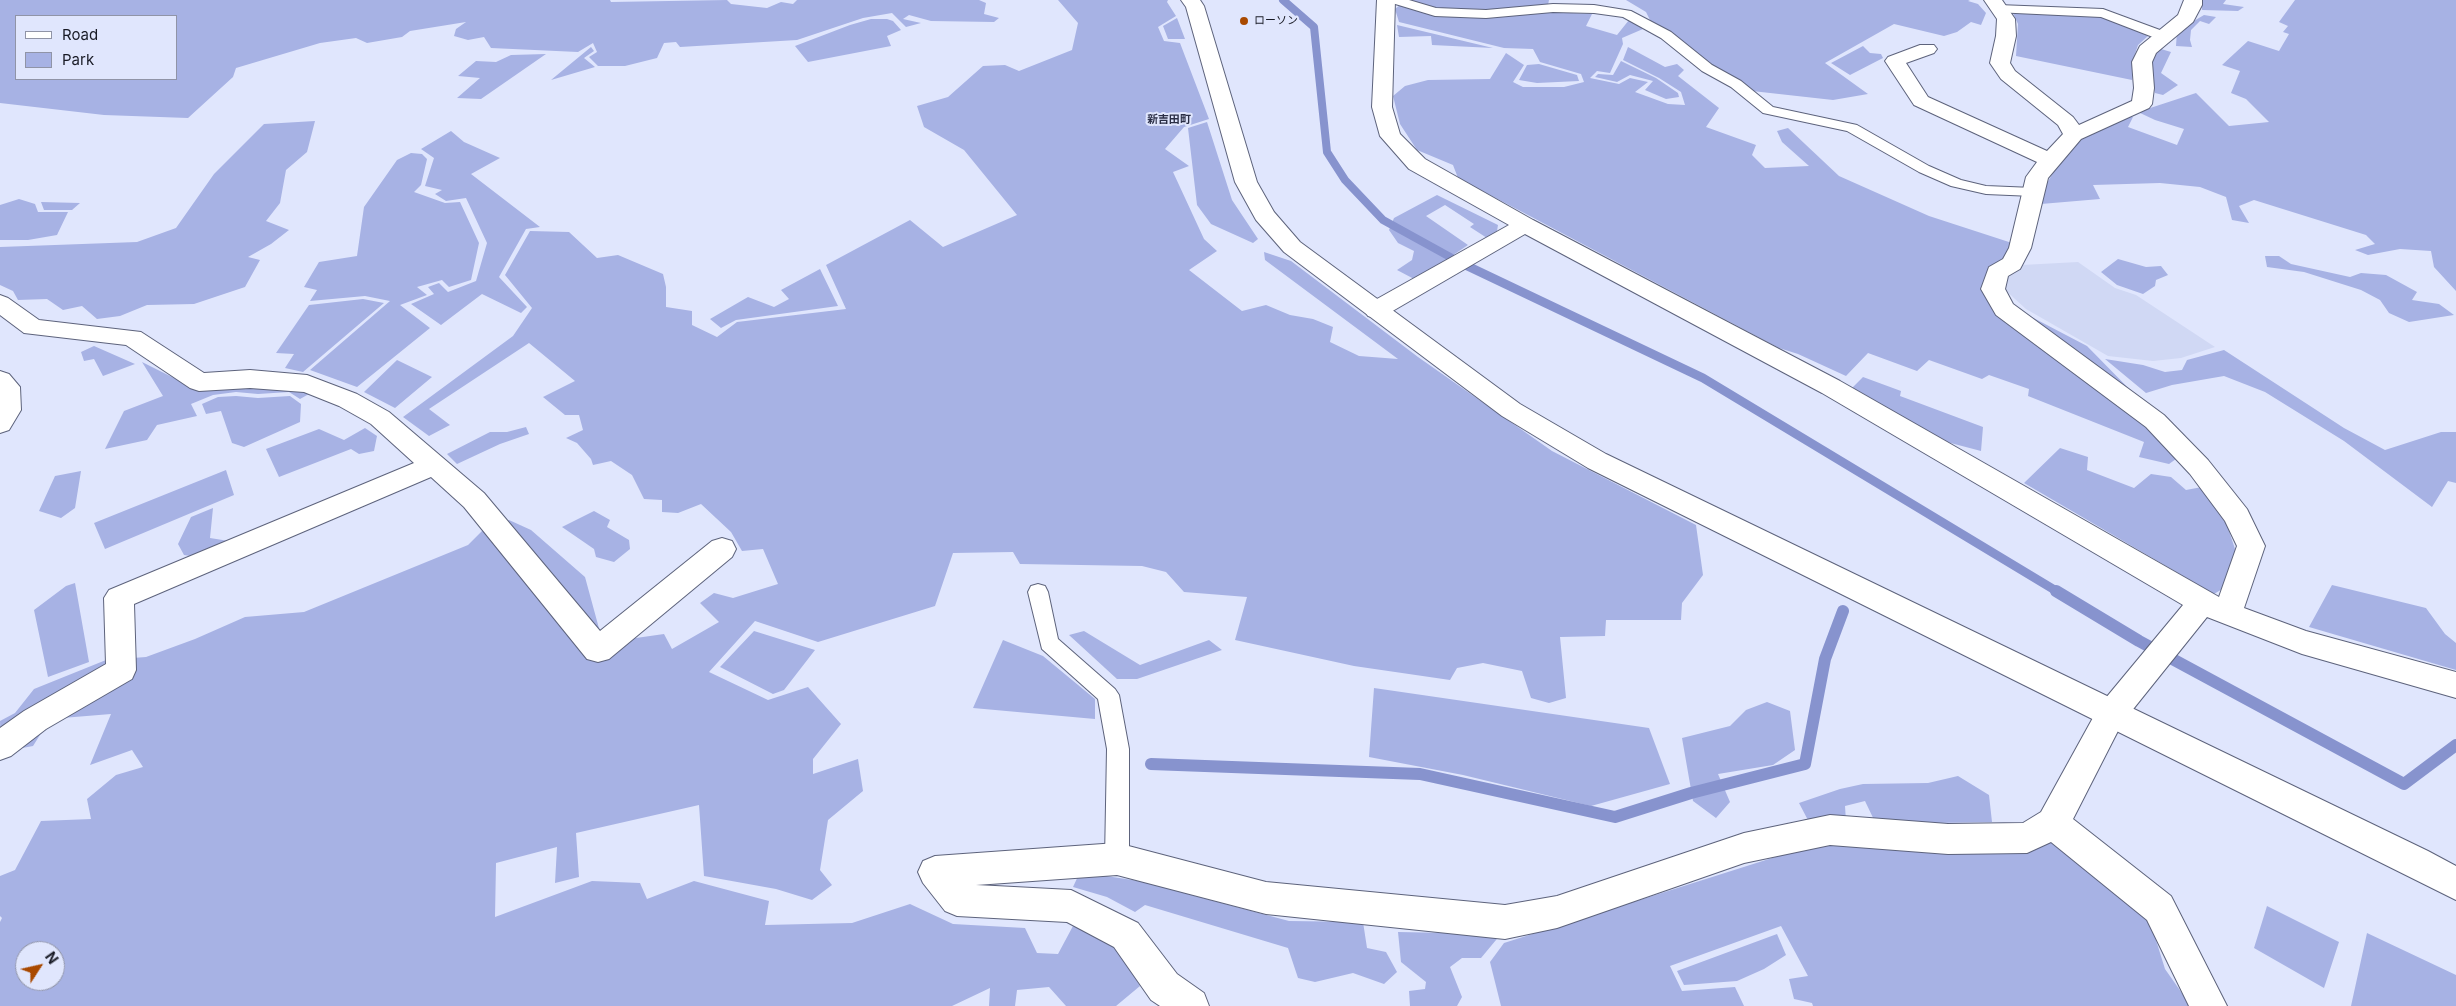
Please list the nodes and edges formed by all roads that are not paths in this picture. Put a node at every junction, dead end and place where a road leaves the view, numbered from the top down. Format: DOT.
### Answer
graph roads {
  1 [pos="1190,0"];
  2 [pos="1386,0"];
  3 [pos="1396,0"];
  4 [pos="2193,0"];
  5 [pos="1995,4"];
  6 [pos="2163,36"];
  7 [pos="1927,49"];
  8 [pos="2074,135"];
  9 [pos="2050,160"];
  10 [pos="2033,192"];
  11 [pos="1525,225"];
  12 [pos="0,303"];
  13 [pos="1376,310"];
  14 [pos="0,380"];
  15 [pos="0,424"];
  16 [pos="434,465"];
  17 [pos="722,548"];
  18 [pos="1038,592"];
  19 [pos="2214,608"];
  20 [pos="2456,685"];
  21 [pos="2111,714"];
  22 [pos="0,746"];
  23 [pos="2054,823"];
  24 [pos="1117,859"];
  25 [pos="2456,884"];
  26 [pos="1191,1006"];
  27 [pos="2209,1006"];
  1 -- 13 [label="street"];
  2 -- 11 [label="street"];
  3 -- 10 [label="lane"];
  4 -- 6 [label="street"];
  5 -- 6 [label="lane"];
  5 -- 8 [label="street"];
  6 -- 8 [label="street"];
  7 -- 9 [label="street"];
  8 -- 9 [label="street"];
  9 -- 10 [label="street"];
  10 -- 19 [label="street"];
  11 -- 13 [label="street"];
  11 -- 19 [label="street"];
  12 -- 16 [label="street"];
  13 -- 21 [label="street"];
  14 -- 15 [label="street"];
  16 -- 17 [label="street"];
  16 -- 22 [label="street"];
  18 -- 24 [label="lane"];
  19 -- 20 [label="street"];
  19 -- 21 [label="street"];
  21 -- 23 [label="street"];
  21 -- 25 [label="street"];
  23 -- 24 [label="street"];
  23 -- 27 [label="street"];
  24 -- 26 [label="street"];
}
